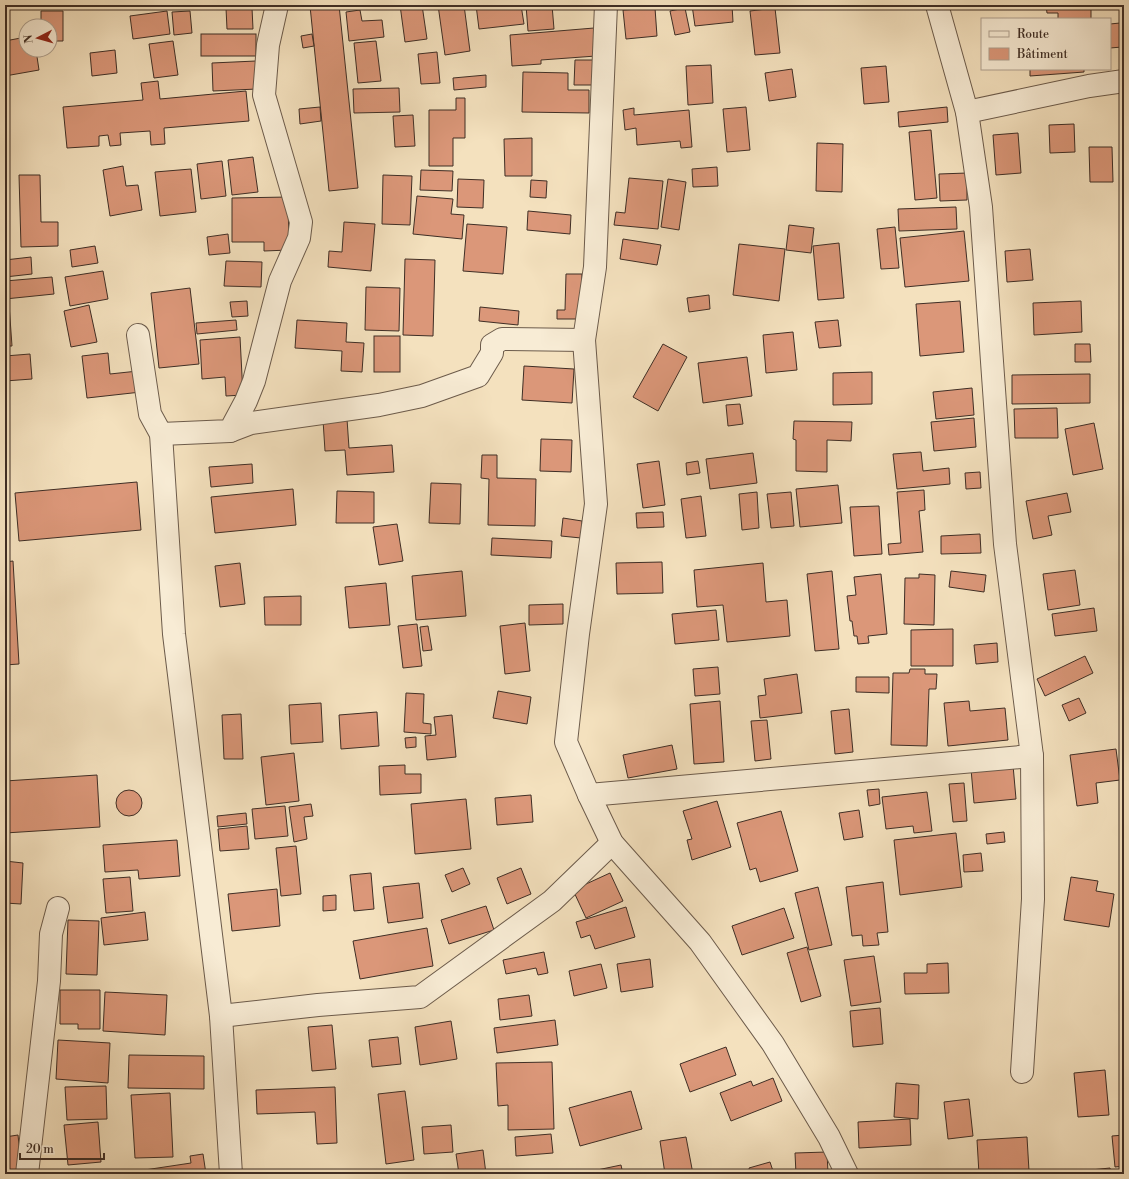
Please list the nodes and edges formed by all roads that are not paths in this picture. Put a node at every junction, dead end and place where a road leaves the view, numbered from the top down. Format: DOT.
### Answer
graph roads {
  1 [pos="277,5"];
  2 [pos="606,5"];
  3 [pos="937,5"];
  4 [pos="1124,81"];
  5 [pos="967,112"];
  6 [pos="138,335"];
  7 [pos="584,340"];
  8 [pos="230,431"];
  9 [pos="161,434"];
  10 [pos="1032,756"];
  11 [pos="589,795"];
  12 [pos="612,843"];
  13 [pos="58,908"];
  14 [pos="221,1016"];
  15 [pos="1022,1072"];
  16 [pos="27,1174"];
  17 [pos="231,1174"];
  18 [pos="847,1174"];
  1 -- 8 [label="street"];
  2 -- 7 [label="street"];
  3 -- 5 [label="street"];
  4 -- 5 [label="street"];
  5 -- 10 [label="street"];
  6 -- 9 [label="street"];
  7 -- 8 [label="street"];
  7 -- 11 [label="street"];
  8 -- 9 [label="street"];
  9 -- 14 [label="street"];
  10 -- 11 [label="street"];
  10 -- 15 [label="street"];
  11 -- 12 [label="street"];
  12 -- 14 [label="street"];
  12 -- 18 [label="street"];
  13 -- 16 [label="street"];
  14 -- 17 [label="street"];
}
